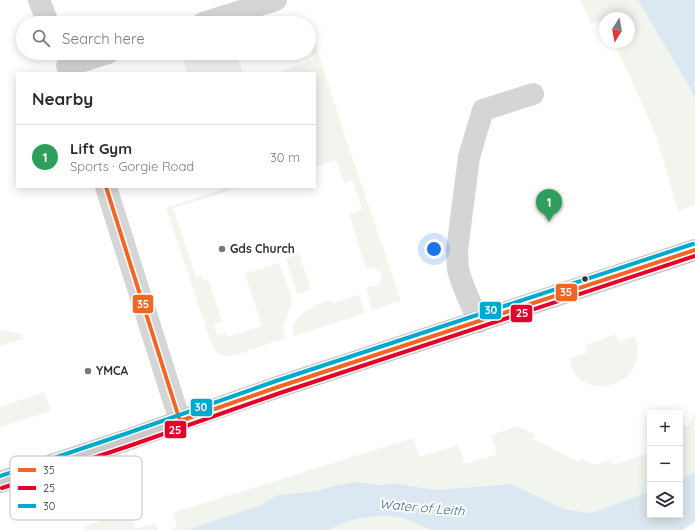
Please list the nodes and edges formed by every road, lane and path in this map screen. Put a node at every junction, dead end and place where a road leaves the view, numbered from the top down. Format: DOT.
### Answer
graph roads {
  1 [pos="39,0"];
  2 [pos="276,0"];
  3 [pos="45,16"];
  4 [pos="225,16"];
  5 [pos="81,60"];
  6 [pos="66,64"];
  7 [pos="533,94"];
  8 [pos="106,188"];
  9 [pos="695,250"];
  10 [pos="479,322"];
  11 [pos="180,421"];
  12 [pos="79,456"];
  13 [pos="10,479"];
  14 [pos="0,482"];
  1 -- 3 [label="street"];
  2 -- 4 [label="street"];
  5 -- 6 [label="street"];
  7 -- 10 [label="street"];
  8 -- 11 [label="street"];
  9 -- 10 [label="main road"];
  10 -- 11 [label="main road"];
  11 -- 12 [label="main road"];
  13 -- 14 [label="main road"];
}
